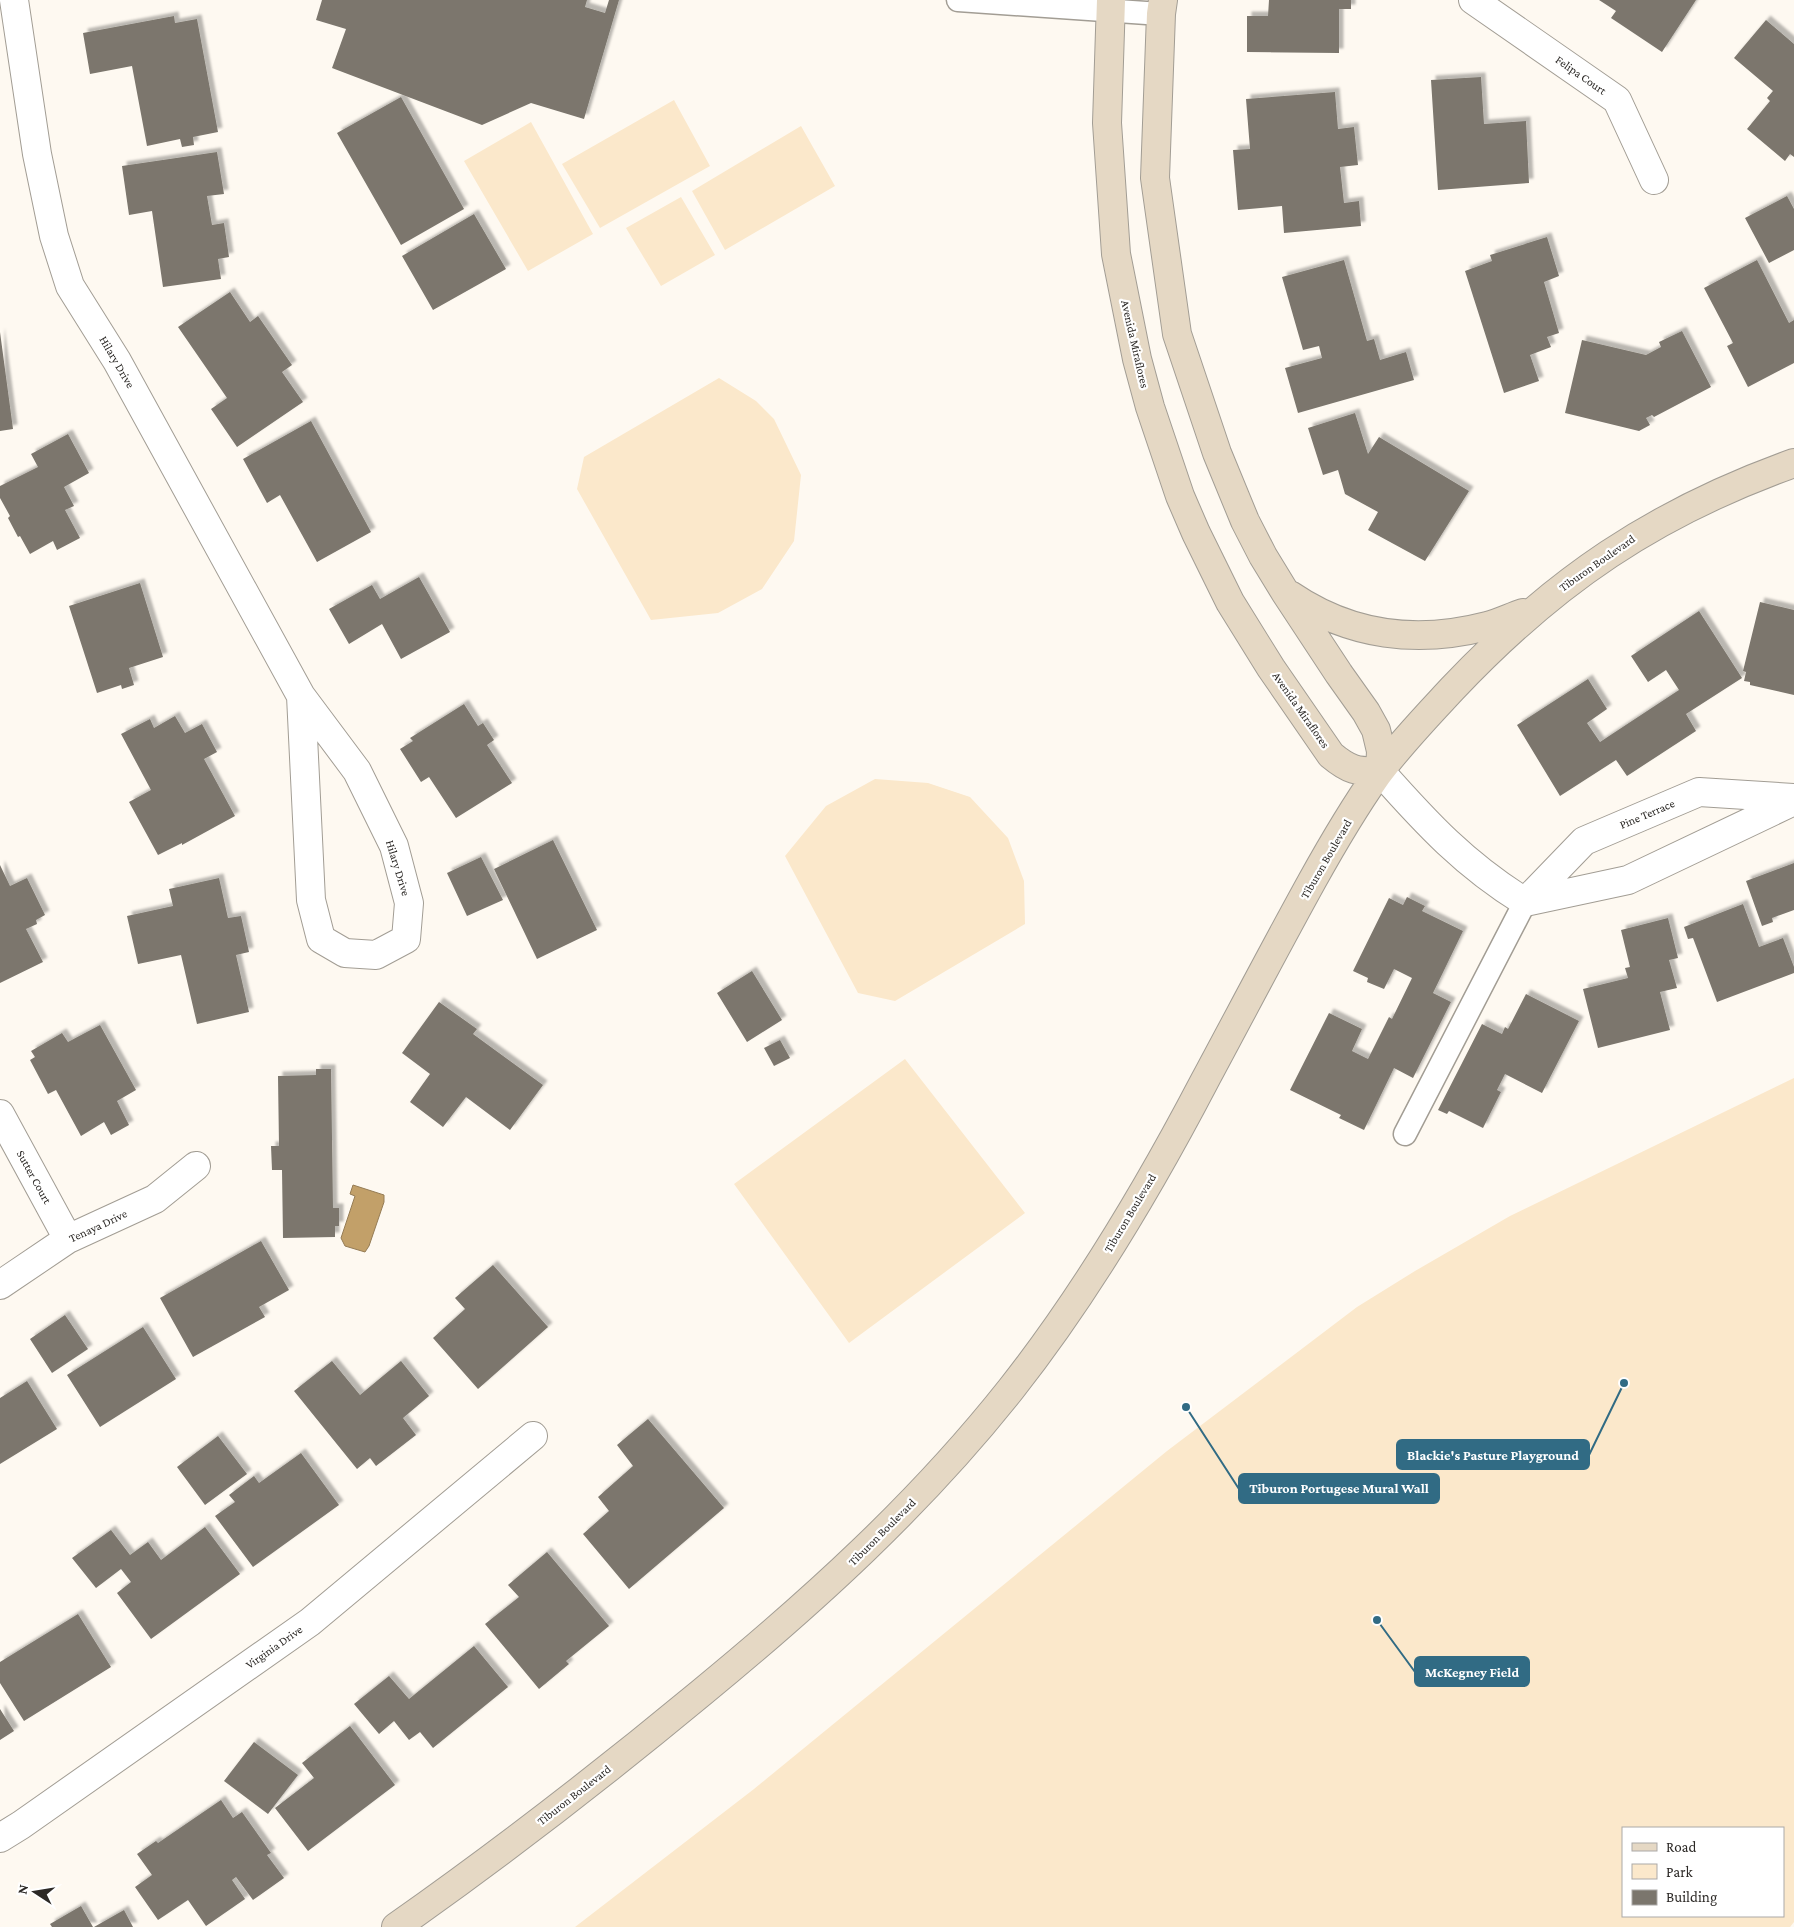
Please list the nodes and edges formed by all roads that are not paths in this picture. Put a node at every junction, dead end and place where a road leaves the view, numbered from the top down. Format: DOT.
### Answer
graph roads {
  1 [pos="14,0"];
  2 [pos="958,0"];
  3 [pos="1473,0"];
  4 [pos="1110,5"];
  5 [pos="1162,7"];
  6 [pos="1654,180"];
  7 [pos="1794,464"];
  8 [pos="1285,592"];
  9 [pos="1534,609"];
  10 [pos="301,696"];
  11 [pos="1380,771"];
  12 [pos="1794,799"];
  13 [pos="1525,902"];
  14 [pos="0,1114"];
  15 [pos="1405,1134"];
  16 [pos="196,1166"];
  17 [pos="68,1239"];
  18 [pos="0,1285"];
  19 [pos="533,1436"];
  20 [pos="0,1838"];
  21 [pos="396,1927"];
  1 -- 10 [label="street, Hilary Drive"];
  2 -- 4 [label="lane"];
  3 -- 6 [label="street, Felipa Court"];
  4 -- 5 [label="lane"];
  4 -- 11 [label="main road, Avenida Miraflores"];
  5 -- 8 [label="main road"];
  7 -- 9 [label="main road, Tiburon Boulevard"];
  8 -- 9 [label="main road"];
  8 -- 11 [label="main road"];
  9 -- 11 [label="main road, Tiburon Boulevard"];
  10 -- 10 [label="street, Hilary Drive"];
  11 -- 13 [label="street"];
  11 -- 21 [label="main road, Tiburon Boulevard"];
  12 -- 13 [label="street, Pine Terrace"];
  12 -- 13 [label="street, Pine Terrace"];
  13 -- 15 [label="lane"];
  14 -- 17 [label="street, Sutter Court"];
  16 -- 17 [label="street, Tenaya Drive"];
  17 -- 18 [label="street, Tenaya Drive"];
  19 -- 20 [label="street, Virginia Drive"];
}
